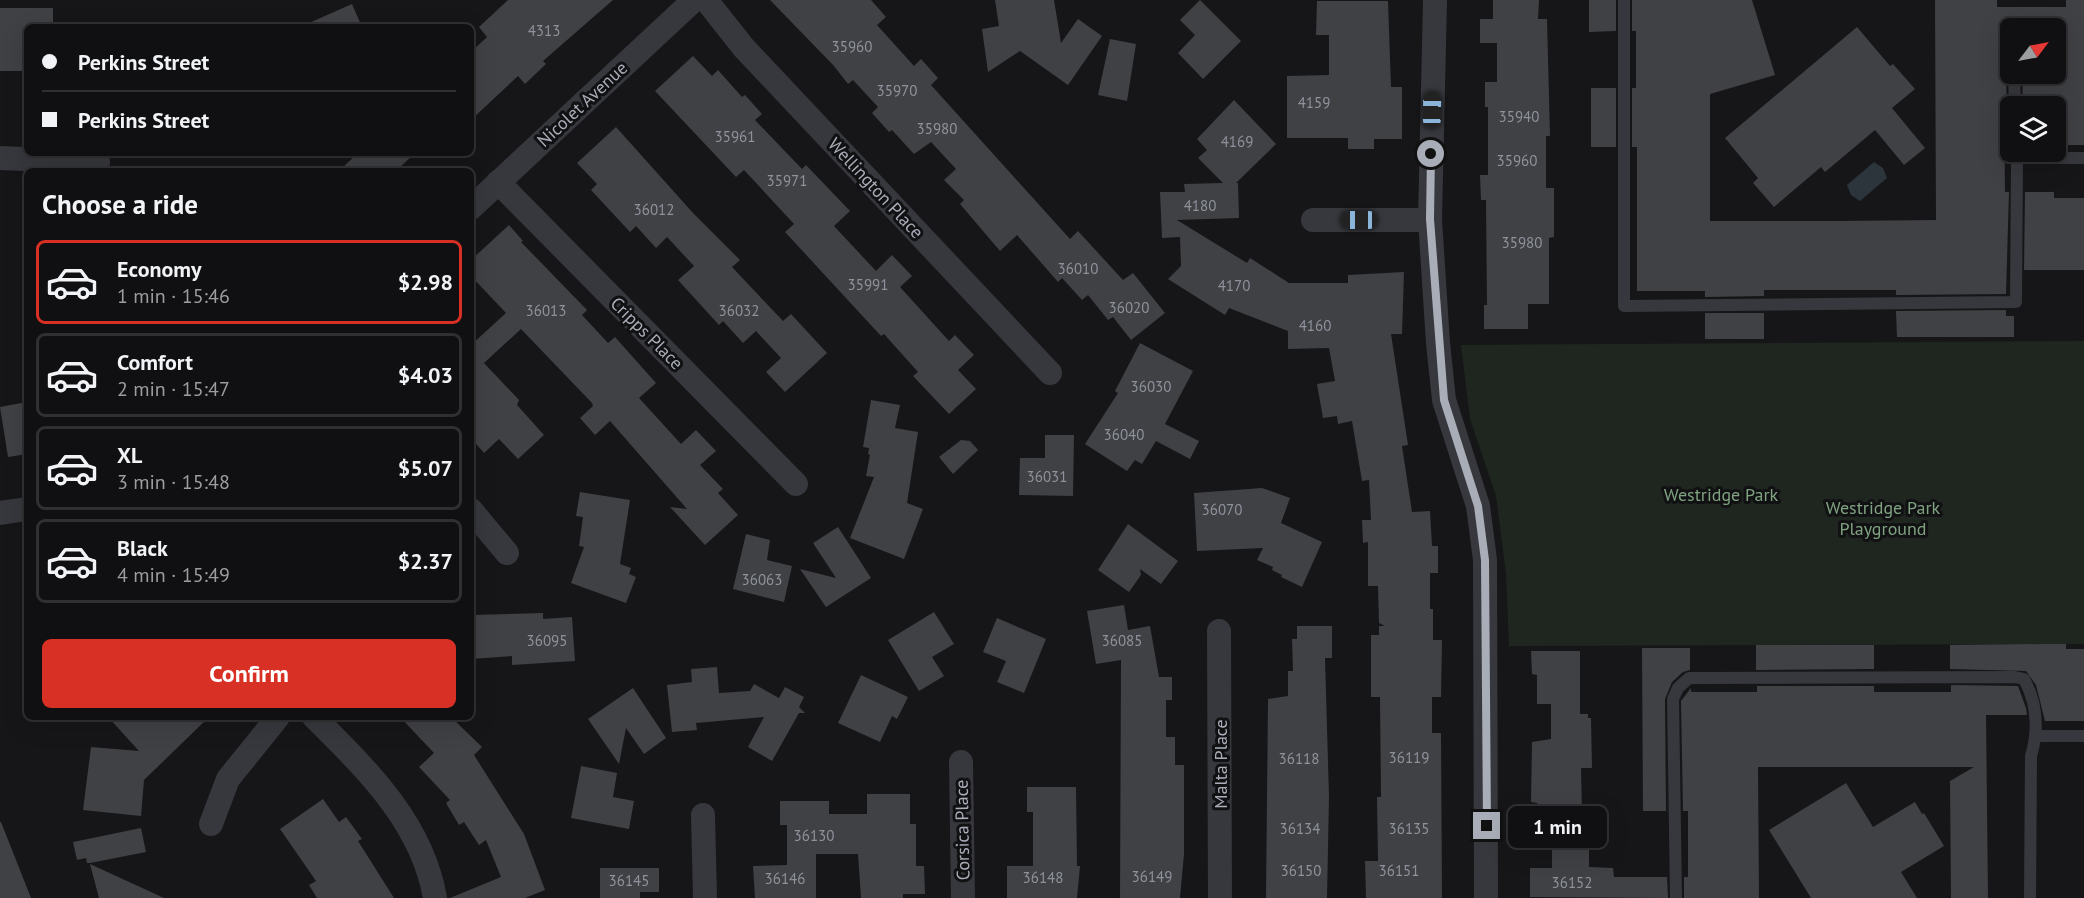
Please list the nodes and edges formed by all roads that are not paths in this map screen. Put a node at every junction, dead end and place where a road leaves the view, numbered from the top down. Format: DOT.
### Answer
graph roads {
  1 [pos="694,0"];
  2 [pos="706,0"];
  3 [pos="1435,0"];
  4 [pos="1624,0"];
  5 [pos="2066,157"];
  6 [pos="0,158"];
  7 [pos="2084,158"];
  8 [pos="99,162"];
  9 [pos="2017,162"];
  10 [pos="498,182"];
  11 [pos="474,205"];
  12 [pos="1430,219"];
  13 [pos="1312,220"];
  14 [pos="1050,373"];
  15 [pos="796,484"];
  16 [pos="24,509"];
  17 [pos="0,513"];
  18 [pos="474,514"];
  19 [pos="507,553"];
  20 [pos="1219,631"];
  21 [pos="276,720"];
  22 [pos="317,720"];
  23 [pos="2036,736"];
  24 [pos="2084,736"];
  25 [pos="961,762"];
  26 [pos="703,816"];
  27 [pos="211,824"];
  28 [pos="435,898"];
  29 [pos="705,898"];
  30 [pos="963,898"];
  31 [pos="1220,898"];
  32 [pos="1486,898"];
  33 [pos="1676,898"];
  34 [pos="2030,898"];
  1 -- 10 [label="street, Nicolet Avenue"];
  2 -- 14 [label="street, Wellington Place"];
  3 -- 12 [label="street"];
  4 -- 9 [label="lane"];
  5 -- 7 [label="lane"];
  6 -- 8 [label="street"];
  10 -- 11 [label="street, Nicolet Avenue"];
  10 -- 15 [label="street, Cripps Place"];
  12 -- 13 [label="street"];
  12 -- 32 [label="street"];
  16 -- 17 [label="street"];
  18 -- 19 [label="street"];
  20 -- 31 [label="street, Malta Place"];
  21 -- 27 [label="street"];
  22 -- 28 [label="street"];
  23 -- 24 [label="lane"];
  23 -- 33 [label="lane"];
  23 -- 34 [label="lane"];
  25 -- 30 [label="street, Corsica Place"];
  26 -- 29 [label="street"];
}
